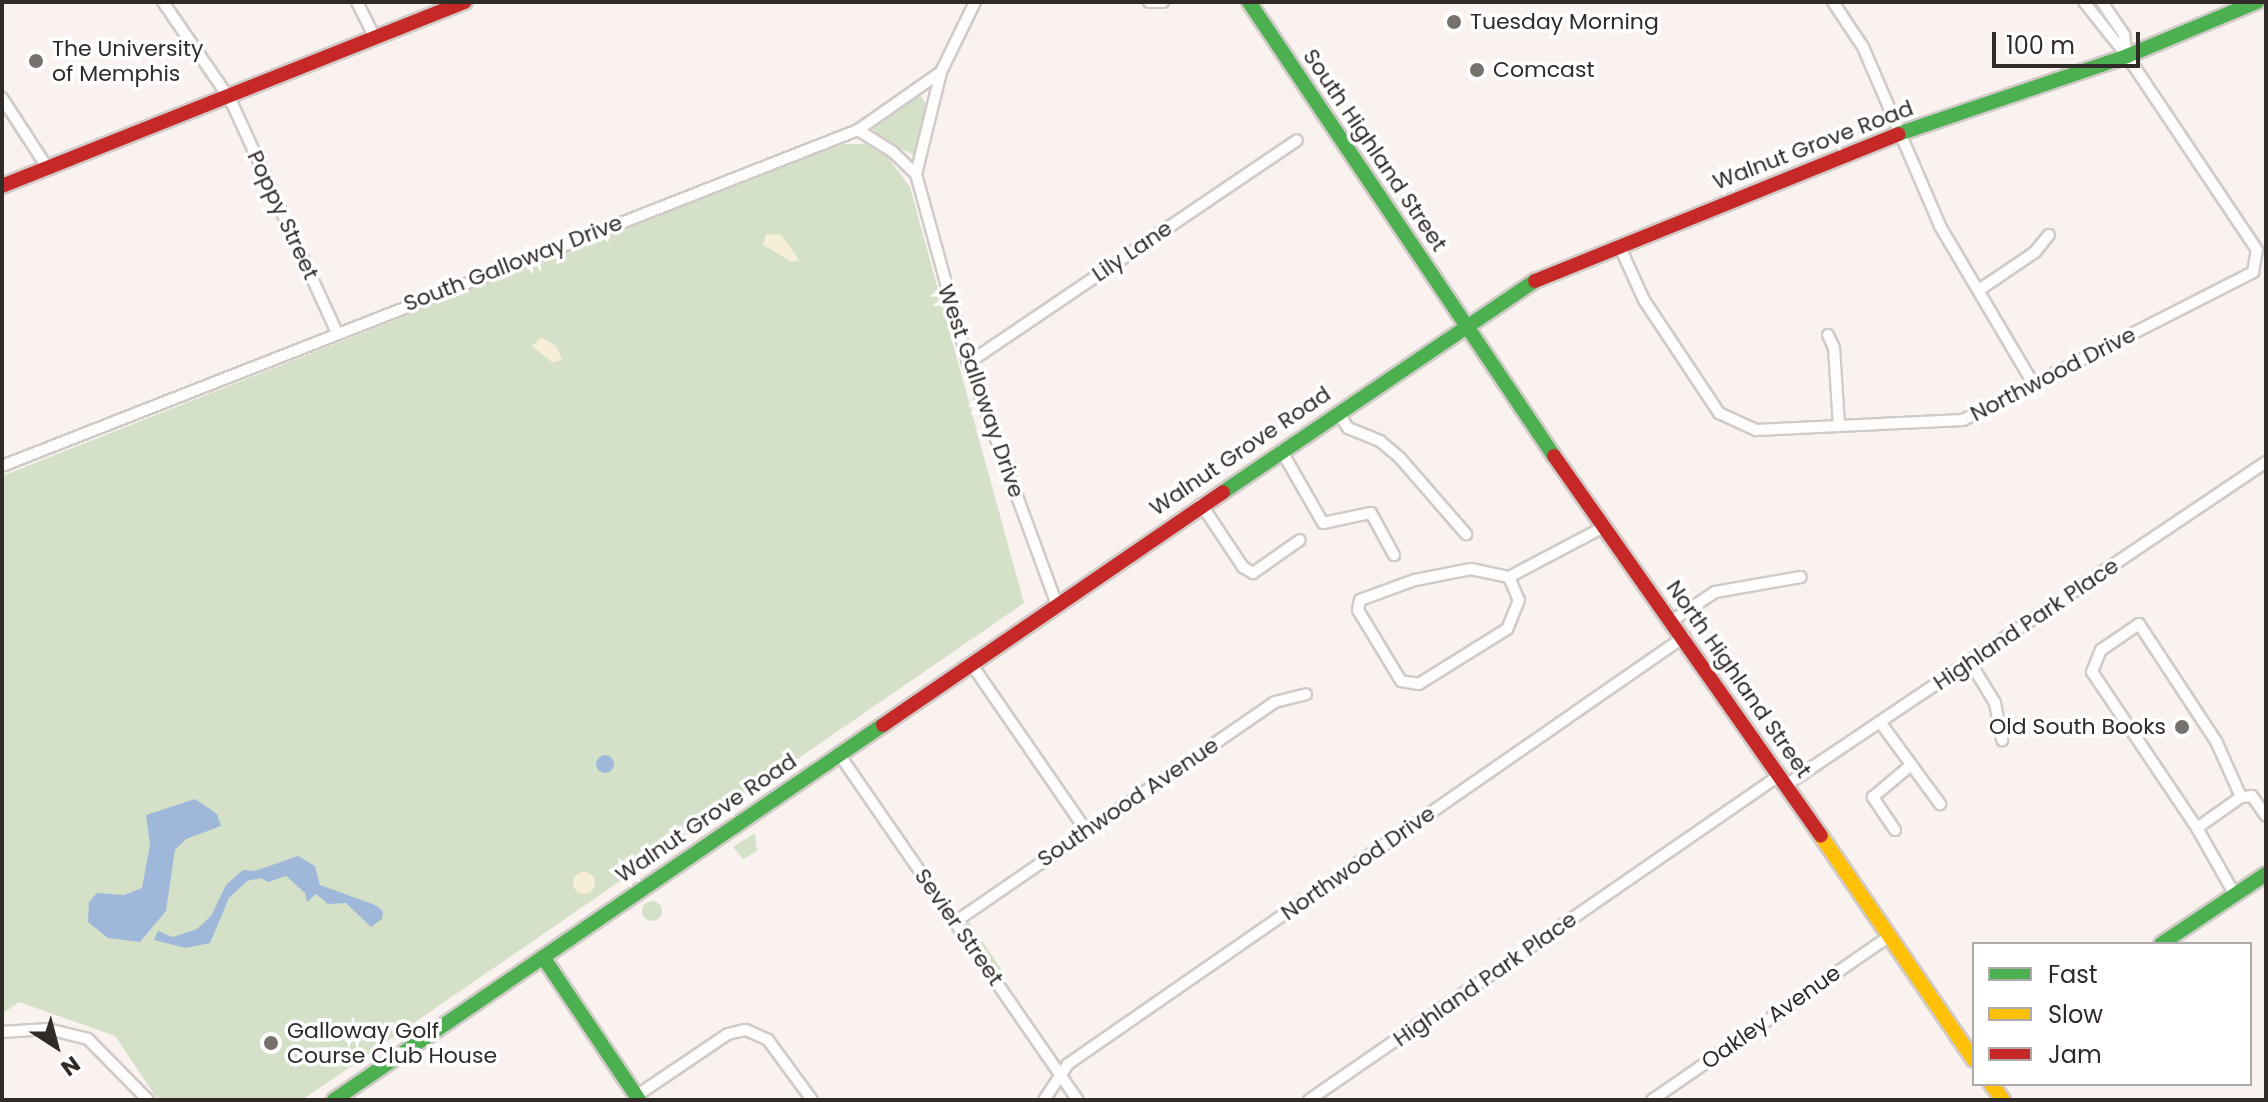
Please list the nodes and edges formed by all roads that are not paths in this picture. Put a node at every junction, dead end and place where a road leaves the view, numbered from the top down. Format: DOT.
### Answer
graph roads {
  1 [pos="163,2"];
  2 [pos="357,2"];
  3 [pos="465,2"];
  4 [pos="975,2"];
  5 [pos="1149,2"];
  6 [pos="1163,2"];
  7 [pos="1249,2"];
  8 [pos="1833,2"];
  9 [pos="2084,2"];
  10 [pos="2102,2"];
  11 [pos="2257,2"];
  12 [pos="375,38"];
  13 [pos="2127,56"];
  14 [pos="941,72"];
  15 [pos="2,98"];
  16 [pos="230,99"];
  17 [pos="858,130"];
  18 [pos="1900,133"];
  19 [pos="1297,140"];
  20 [pos="47,167"];
  21 [pos="916,174"];
  22 [pos="2,186"];
  23 [pos="2049,235"];
  24 [pos="1619,245"];
  25 [pos="1979,290"];
  26 [pos="1467,323"];
  27 [pos="336,331"];
  28 [pos="1828,335"];
  29 [pos="968,363"];
  30 [pos="2034,385"];
  31 [pos="1338,412"];
  32 [pos="1839,426"];
  33 [pos="1281,450"];
  34 [pos="2266,462"];
  35 [pos="2,466"];
  36 [pos="1201,504"];
  37 [pos="1602,528"];
  38 [pos="1466,534"];
  39 [pos="1300,540"];
  40 [pos="1394,555"];
  41 [pos="1509,577"];
  42 [pos="1801,577"];
  43 [pos="1057,605"];
  44 [pos="1673,620"];
  45 [pos="1684,637"];
  46 [pos="1970,662"];
  47 [pos="972,665"];
  48 [pos="1306,694"];
  49 [pos="1880,722"];
  50 [pos="2002,740"];
  51 [pos="839,754"];
  52 [pos="1910,766"];
  53 [pos="1783,780"];
  54 [pos="2241,797"];
  55 [pos="1940,804"];
  56 [pos="2266,816"];
  57 [pos="2197,828"];
  58 [pos="1086,830"];
  59 [pos="1895,830"];
  60 [pos="2266,874"];
  61 [pos="2235,895"];
  62 [pos="955,922"];
  63 [pos="1891,935"];
  64 [pos="2164,942"];
  65 [pos="543,957"];
  66 [pos="2,1032"];
  67 [pos="1972,1057"];
  68 [pos="1060,1073"];
  69 [pos="637,1098"];
  70 [pos="148,1100"];
  71 [pos="334,1100"];
  72 [pos="812,1100"];
  73 [pos="1044,1100"];
  74 [pos="1078,1100"];
  75 [pos="1309,1100"];
  76 [pos="1652,1100"];
  1 -- 16 [label="street, Poppy Street"];
  2 -- 12 [label="street"];
  3 -- 12 [label="main road"];
  4 -- 14 [label="street, South Galloway Drive"];
  5 -- 6 [label="street"];
  7 -- 26 [label="main road, South Highland Street"];
  8 -- 18 [label="street"];
  9 -- 13 [label="street"];
  10 -- 13 [label="street"];
  11 -- 13 [label="main road, Walnut Grove Road"];
  12 -- 16 [label="main road"];
  13 -- 18 [label="main road, Walnut Grove Road"];
  13 -- 30 [label="street, Northwood Drive"];
  14 -- 17 [label="street, South Galloway Drive"];
  14 -- 21 [label="street, West Galloway Drive"];
  15 -- 20 [label="street"];
  16 -- 20 [label="main road"];
  16 -- 27 [label="street, Poppy Street"];
  17 -- 21 [label="street"];
  17 -- 27 [label="street, South Galloway Drive"];
  18 -- 24 [label="main road, Walnut Grove Road"];
  18 -- 25 [label="street"];
  19 -- 29 [label="street, Lily Lane"];
  20 -- 22 [label="main road"];
  21 -- 29 [label="street, West Galloway Drive"];
  23 -- 25 [label="street"];
  24 -- 26 [label="main road, Walnut Grove Road"];
  24 -- 32 [label="street, Northwood Drive"];
  25 -- 30 [label="street"];
  26 -- 31 [label="main road, Walnut Grove Road"];
  26 -- 37 [label="main road, North Highland Street"];
  27 -- 35 [label="street, South Galloway Drive"];
  28 -- 32 [label="street"];
  29 -- 43 [label="street, West Galloway Drive"];
  30 -- 32 [label="street, Northwood Drive"];
  31 -- 33 [label="main road, Walnut Grove Road"];
  31 -- 38 [label="street"];
  33 -- 36 [label="main road, Walnut Grove Road"];
  33 -- 40 [label="street"];
  34 -- 46 [label="street, Highland Park Place"];
  36 -- 39 [label="street"];
  36 -- 43 [label="main road, Walnut Grove Road"];
  37 -- 41 [label="street"];
  37 -- 44 [label="main road, North Highland Street"];
  41 -- 41 [label="street"];
  42 -- 44 [label="street"];
  43 -- 47 [label="main road, Walnut Grove Road"];
  44 -- 45 [label="main road, North Highland Street"];
  45 -- 53 [label="main road, North Highland Street"];
  45 -- 68 [label="street, Northwood Drive"];
  46 -- 49 [label="street, Highland Park Place"];
  46 -- 50 [label="street"];
  47 -- 51 [label="main road, Walnut Grove Road"];
  47 -- 58 [label="street"];
  48 -- 58 [label="street, Southwood Avenue"];
  49 -- 52 [label="street"];
  49 -- 53 [label="street, Highland Park Place"];
  51 -- 62 [label="street, Sevier Street"];
  51 -- 65 [label="main road, Walnut Grove Road"];
  52 -- 55 [label="street"];
  52 -- 59 [label="street"];
  53 -- 63 [label="main road, North Highland Street"];
  53 -- 75 [label="street, Highland Park Place"];
  54 -- 56 [label="street"];
  54 -- 57 [label="street"];
  54 -- 57 [label="street"];
  57 -- 61 [label="street"];
  58 -- 62 [label="street, Southwood Avenue"];
  60 -- 61 [label="main road"];
  61 -- 64 [label="main road"];
  62 -- 68 [label="street, Sevier Street"];
  63 -- 67 [label="main road, North Highland Street"];
  63 -- 76 [label="street, Oakley Avenue"];
  65 -- 69 [label="main road"];
  65 -- 71 [label="main road, Walnut Grove Road"];
  66 -- 70 [label="street"];
  68 -- 73 [label="street, Northwood Drive"];
  68 -- 74 [label="street, Sevier Street"];
  69 -- 72 [label="street"];
}
